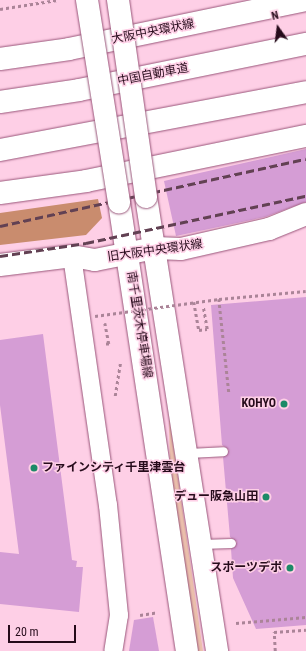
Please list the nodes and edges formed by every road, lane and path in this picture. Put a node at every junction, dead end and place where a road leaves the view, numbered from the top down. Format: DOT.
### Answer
graph roads {
  1 [pos="57,0"];
  2 [pos="86,0"];
  3 [pos="118,0"];
  4 [pos="306,0"];
  5 [pos="0,9"];
  6 [pos="306,44"];
  7 [pos="0,59"];
  8 [pos="306,92"];
  9 [pos="0,102"];
  10 [pos="306,136"];
  11 [pos="0,150"];
  12 [pos="0,193"];
  13 [pos="306,214"];
  14 [pos="155,248"];
  15 [pos="127,254"];
  16 [pos="72,256"];
  17 [pos="0,265"];
  18 [pos="306,291"];
  19 [pos="219,299"];
  20 [pos="194,302"];
  21 [pos="203,307"];
  22 [pos="95,316"];
  23 [pos="123,356"];
  24 [pos="229,393"];
  25 [pos="114,399"];
  26 [pos="223,451"];
  27 [pos="188,453"];
  28 [pos="201,544"];
  29 [pos="231,544"];
  30 [pos="138,608"];
  31 [pos="160,612"];
  32 [pos="306,617"];
  33 [pos="236,623"];
  34 [pos="306,630"];
  35 [pos="113,651"];
  36 [pos="187,651"];
  37 [pos="217,651"];
  38 [pos="275,651"];
  1 -- 5 [label="path"];
  2 -- 15 [label="main road, 南千里茨木停車場線, bridge"];
  3 -- 14 [label="main road, bridge"];
  4 -- 7 [label="main road, 大阪中央環状線"];
  6 -- 9 [label="main road, 中国自動車道"];
  8 -- 11 [label="main road"];
  10 -- 12 [label="main road"];
  13 -- 14 [label="main road, 旧大阪中央環状線"];
  14 -- 15 [label="main road, 旧大阪中央環状線"];
  14 -- 27 [label="main road"];
  15 -- 16 [label="main road, 旧大阪中央環状線"];
  15 -- 36 [label="main road, 南千里茨木停車場線"];
  16 -- 17 [label="main road, 旧大阪中央環状線"];
  16 -- 35 [label="street"];
  18 -- 19 [label="path, bridge"];
  19 -- 20 [label="path, bridge"];
  19 -- 24 [label="path, bridge"];
  20 -- 21 [label="path"];
  20 -- 22 [label="path, bridge"];
  23 -- 25 [label="path"];
  26 -- 27 [label="lane"];
  27 -- 28 [label="main road"];
  28 -- 29 [label="lane"];
  28 -- 37 [label="main road"];
  30 -- 31 [label="path"];
  32 -- 33 [label="path"];
  34 -- 38 [label="path"];
}
